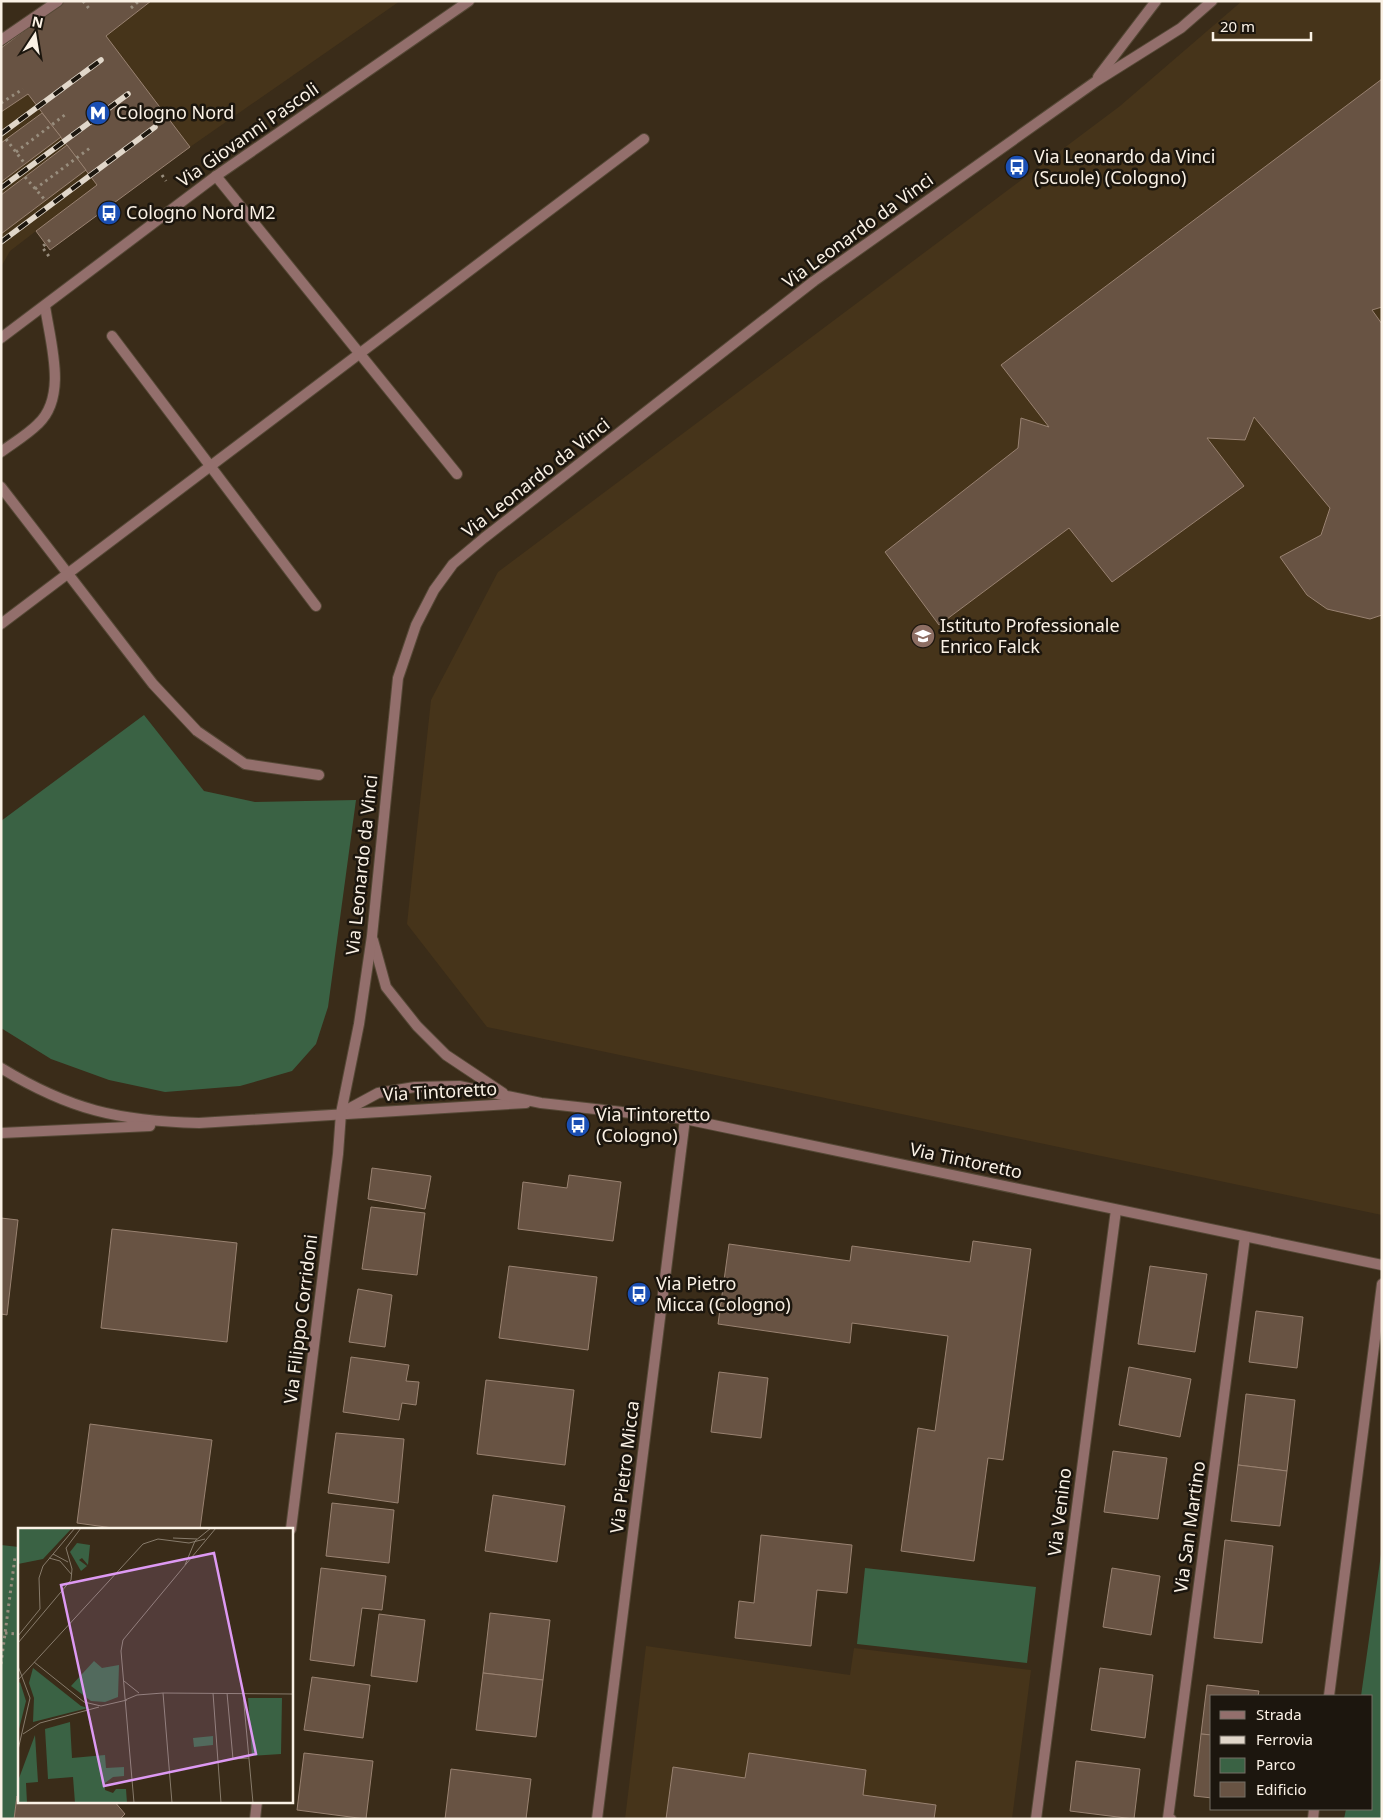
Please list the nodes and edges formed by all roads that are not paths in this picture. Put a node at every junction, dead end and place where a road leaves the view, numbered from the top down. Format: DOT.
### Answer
graph roads {
  1 [pos="58,1"];
  2 [pos="469,1"];
  3 [pos="1156,1"];
  4 [pos="1212,1"];
  5 [pos="1,40"];
  6 [pos="1095,82"];
  7 [pos="644,139"];
  8 [pos="216,176"];
  9 [pos="45,306"];
  10 [pos="112,336"];
  11 [pos="1,338"];
  12 [pos="359,352"];
  13 [pos="1,452"];
  14 [pos="210,465"];
  15 [pos="457,474"];
  16 [pos="1,487"];
  17 [pos="69,572"];
  18 [pos="316,606"];
  19 [pos="1,624"];
  20 [pos="319,775"];
  21 [pos="372,936"];
  22 [pos="1,1068"];
  23 [pos="508,1096"];
  24 [pos="541,1103"];
  25 [pos="340,1113"];
  26 [pos="685,1119"];
  27 [pos="199,1123"];
  28 [pos="1,1133"];
  29 [pos="1116,1210"];
  30 [pos="1245,1237"];
  31 [pos="1382,1265"];
  32 [pos="1382,1284"];
  33 [pos="291,1528"];
  34 [pos="1329,1695"];
  35 [pos="257,1802"];
  36 [pos="255,1819"];
  37 [pos="597,1819"];
  38 [pos="1036,1819"];
  39 [pos="1171,1819"];
  1 -- 5 [label="street"];
  2 -- 8 [label="street, Via Giovanni Pascoli"];
  3 -- 6 [label="street, Via Leonardo da Vinci"];
  4 -- 6 [label="street, Via Leonardo da Vinci"];
  6 -- 21 [label="street, Via Leonardo da Vinci"];
  7 -- 12 [label="street"];
  8 -- 9 [label="street, Via Giovanni Pascoli"];
  8 -- 12 [label="street"];
  9 -- 11 [label="street, Via Giovanni Pascoli"];
  9 -- 13 [label="street"];
  10 -- 14 [label="street"];
  12 -- 14 [label="street"];
  12 -- 15 [label="street"];
  14 -- 17 [label="street"];
  14 -- 18 [label="street"];
  16 -- 17 [label="street"];
  17 -- 19 [label="street"];
  17 -- 20 [label="street"];
  21 -- 23 [label="street, Via Tintoretto"];
  21 -- 25 [label="street, Via Leonardo da Vinci"];
  22 -- 27 [label="street, Via Tintoretto"];
  23 -- 24 [label="street, Via Tintoretto"];
  23 -- 25 [label="street, Via Tintoretto"];
  24 -- 25 [label="street, Via Tintoretto"];
  24 -- 26 [label="street, Via Tintoretto"];
  25 -- 27 [label="street, Via Tintoretto"];
  25 -- 33 [label="street, Via Filippo Corridoni"];
  26 -- 29 [label="street, Via Tintoretto"];
  26 -- 37 [label="street, Via Pietro Micca"];
  27 -- 28 [label="street, Via Tintoretto"];
  29 -- 30 [label="street, Via Tintoretto"];
  29 -- 38 [label="street, Via Venino"];
  30 -- 31 [label="street, Via Tintoretto"];
  30 -- 39 [label="street, Via San Martino"];
  32 -- 34 [label="street"];
  35 -- 36 [label="street"];
}
